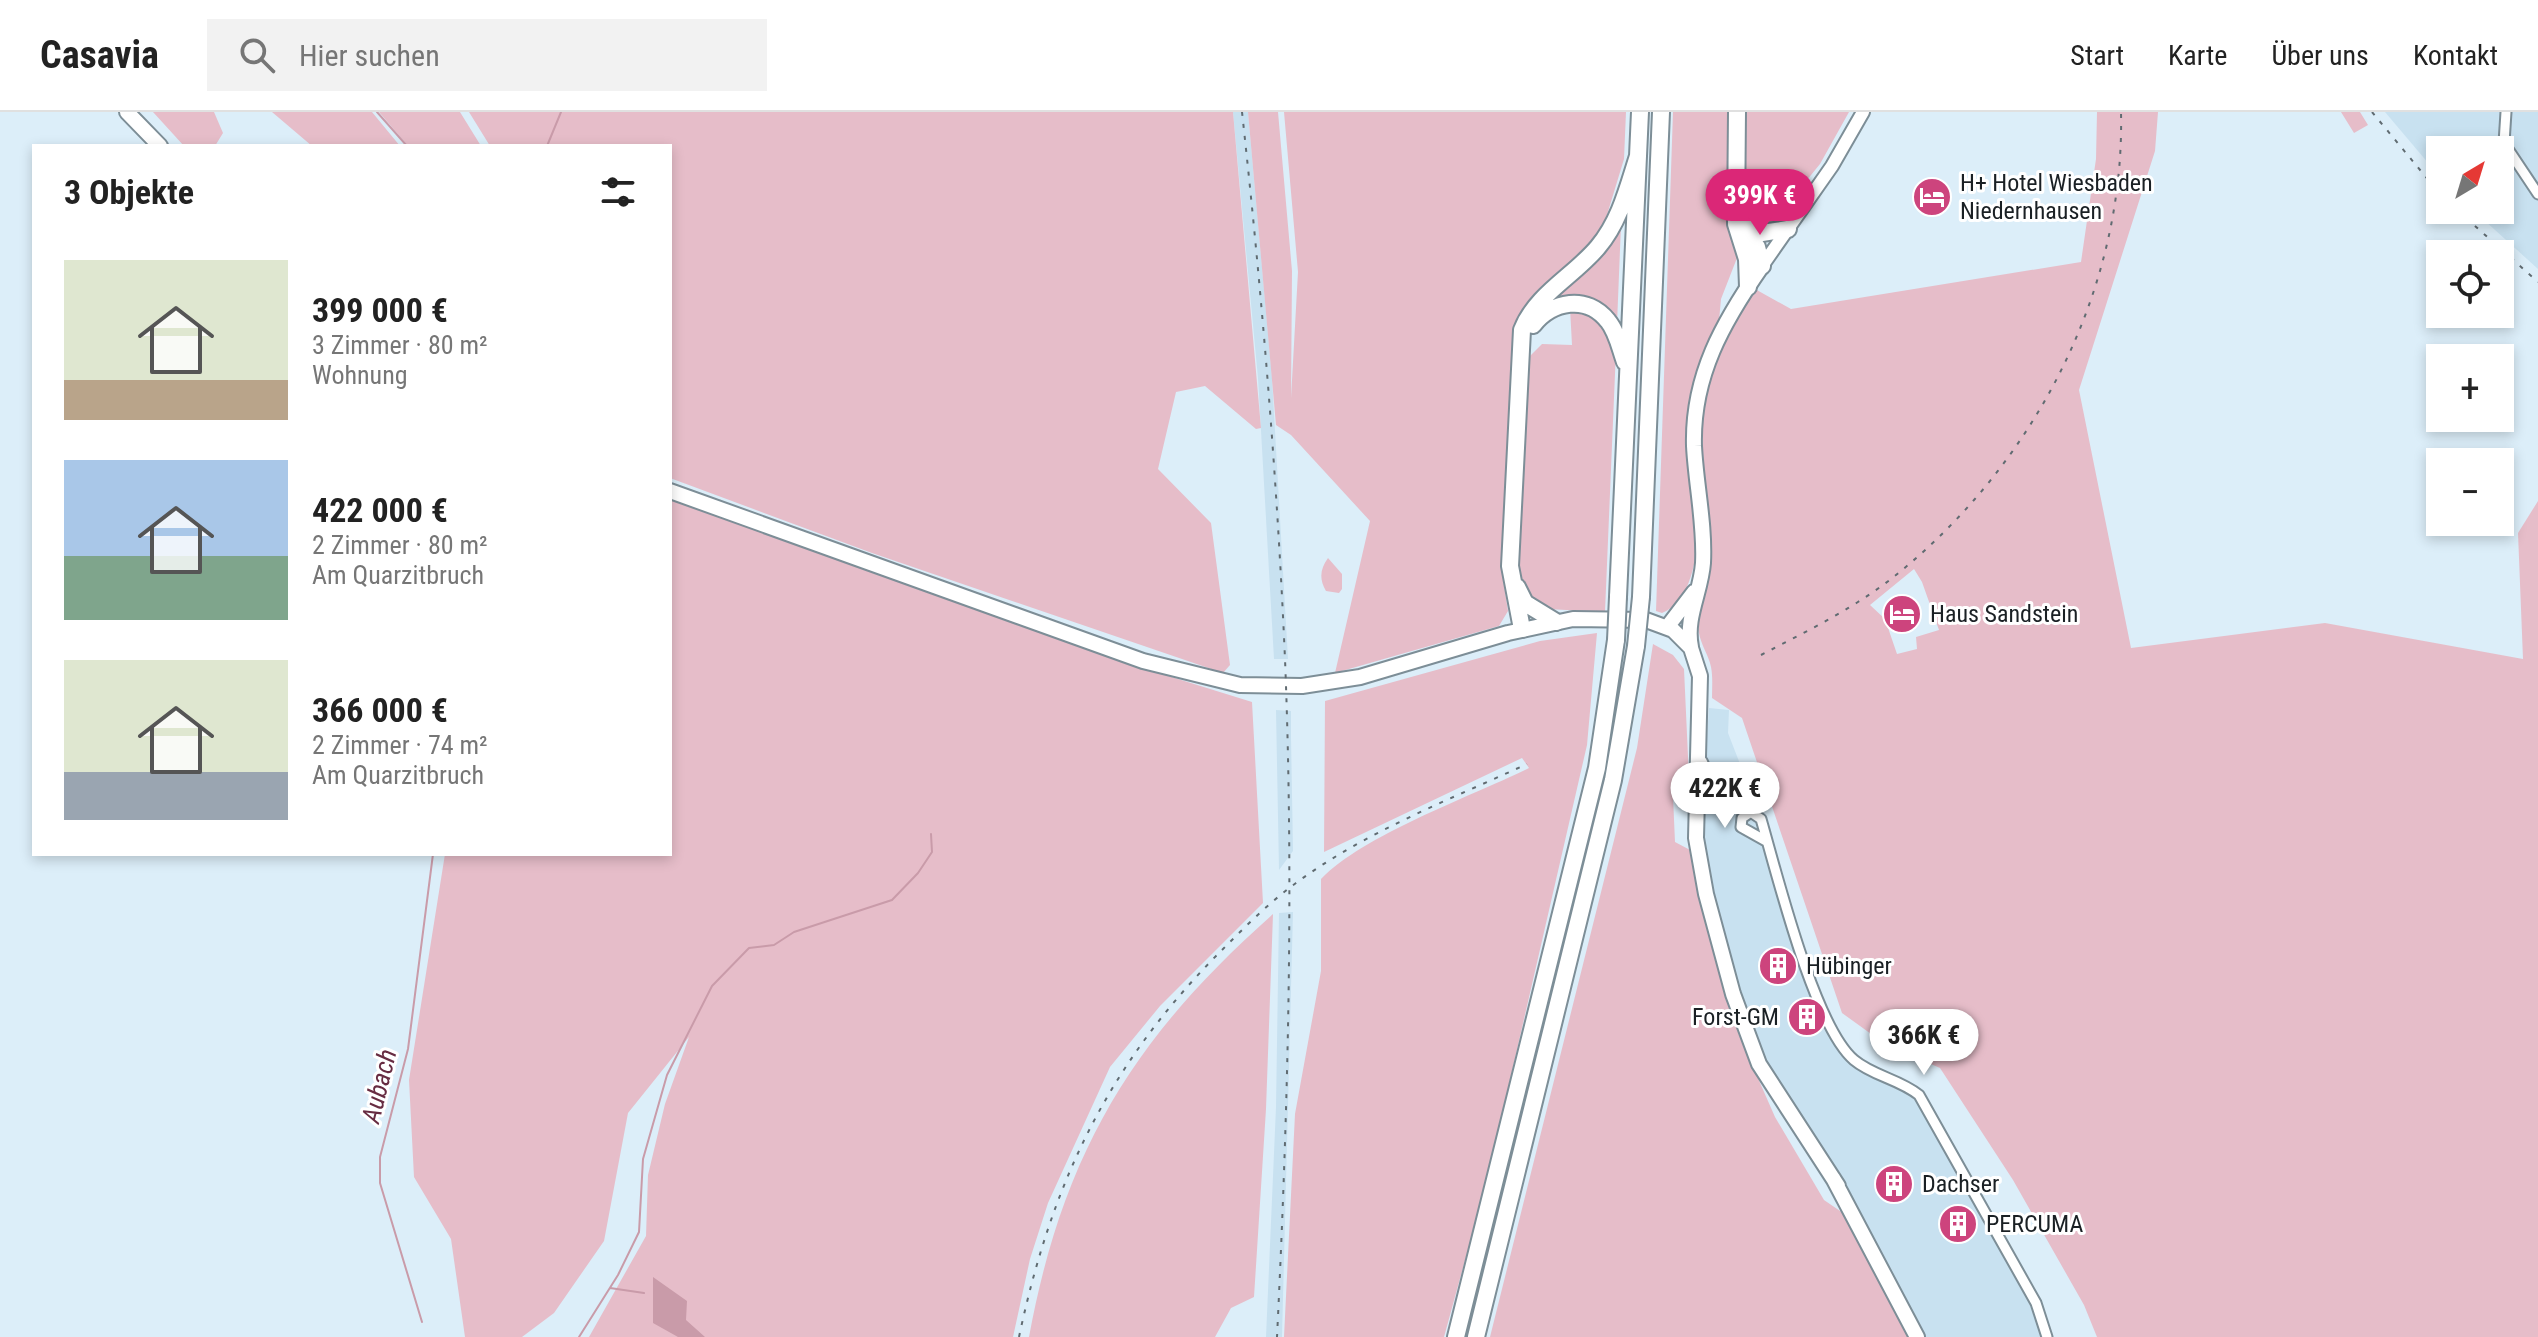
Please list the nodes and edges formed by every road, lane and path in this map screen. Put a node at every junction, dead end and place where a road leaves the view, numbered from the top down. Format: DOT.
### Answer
graph roads {
  1 [pos="127,112"];
  2 [pos="1640,112"];
  3 [pos="1737,112"];
  4 [pos="1863,112"];
  5 [pos="2506,112"];
  6 [pos="1662,113"];
  7 [pos="158,144"];
  8 [pos="1638,156"];
  9 [pos="2538,194"];
  10 [pos="1737,216"];
  11 [pos="1788,229"];
  12 [pos="1743,246"];
  13 [pos="1762,266"];
  14 [pos="1748,287"];
  15 [pos="1521,343"];
  16 [pos="1628,369"];
  17 [pos="672,492"];
  18 [pos="1510,566"];
  19 [pos="1702,578"];
  20 [pos="1525,603"];
  21 [pos="1693,609"];
  22 [pos="1556,622"];
  23 [pos="1668,626"];
  24 [pos="1522,629"];
  25 [pos="1691,648"];
  26 [pos="1697,740"];
  27 [pos="1751,812"];
  28 [pos="1766,841"];
  29 [pos="1456,1337"];
  30 [pos="1476,1337"];
  31 [pos="1917,1337"];
  32 [pos="2047,1337"];
  1 -- 7 [label="main road"];
  2 -- 8 [label="highway"];
  3 -- 10 [label="highway"];
  4 -- 11 [label="main road"];
  5 -- 9 [label="street"];
  6 -- 30 [label="highway, bridge"];
  8 -- 15 [label="highway"];
  8 -- 16 [label="highway"];
  10 -- 11 [label="highway"];
  10 -- 12 [label="highway"];
  10 -- 13 [label="highway"];
  11 -- 13 [label="main road"];
  12 -- 13 [label="highway"];
  12 -- 14 [label="highway"];
  13 -- 14 [label="main road"];
  14 -- 19 [label="main road"];
  15 -- 16 [label="highway"];
  15 -- 18 [label="highway"];
  16 -- 29 [label="highway, bridge"];
  17 -- 24 [label="main road"];
  18 -- 20 [label="highway"];
  18 -- 24 [label="highway"];
  19 -- 21 [label="main road"];
  19 -- 23 [label="main road"];
  20 -- 22 [label="highway"];
  20 -- 24 [label="highway"];
  21 -- 23 [label="main road"];
  21 -- 25 [label="main road"];
  22 -- 23 [label="main road"];
  22 -- 24 [label="main road"];
  23 -- 25 [label="main road"];
  25 -- 26 [label="main road"];
  26 -- 27 [label="street"];
  26 -- 31 [label="main road"];
  27 -- 28 [label="street"];
  27 -- 28 [label="street"];
  28 -- 32 [label="street"];
}
